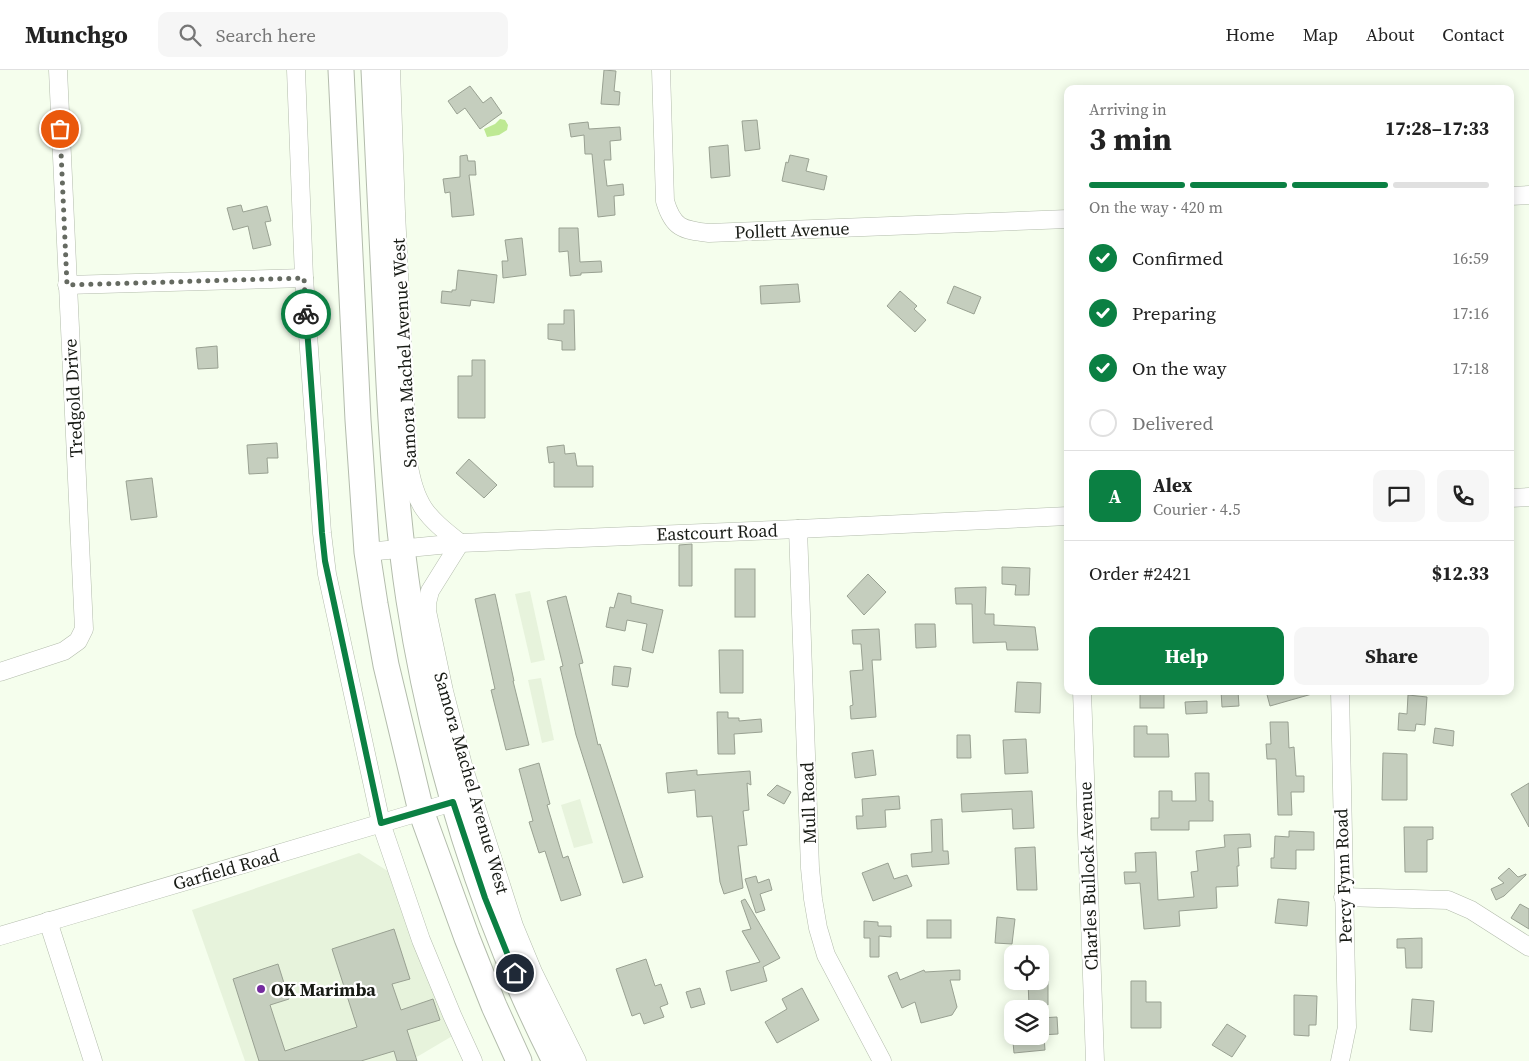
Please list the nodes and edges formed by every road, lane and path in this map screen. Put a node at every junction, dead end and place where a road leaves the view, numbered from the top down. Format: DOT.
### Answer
graph roads {
  1 [pos="58,70"];
  2 [pos="296,70"];
  3 [pos="341,70"];
  4 [pos="374,70"];
  5 [pos="391,70"];
  6 [pos="661,70"];
  7 [pos="1529,195"];
  8 [pos="1514,196"];
  9 [pos="1064,219"];
  10 [pos="304,278"];
  11 [pos="67,285"];
  12 [pos="1529,497"];
  13 [pos="1514,498"];
  14 [pos="1064,516"];
  15 [pos="798,529"];
  16 [pos="460,543"];
  17 [pos="402,549"];
  18 [pos="367,552"];
  19 [pos="0,672"];
  20 [pos="1082,695"];
  21 [pos="1340,695"];
  22 [pos="453,802"];
  23 [pos="421,811"];
  24 [pos="381,823"];
  25 [pos="1344,897"];
  26 [pos="48,921"];
  27 [pos="0,936"];
  28 [pos="1529,947"];
  29 [pos="93,1061"];
  30 [pos="473,1061"];
  31 [pos="519,1061"];
  32 [pos="555,1061"];
  33 [pos="577,1061"];
  34 [pos="882,1061"];
  35 [pos="1095,1061"];
  36 [pos="1340,1061"];
  1 -- 11 [label="street, Tredgold Drive"];
  2 -- 10 [label="street"];
  3 -- 18 [label="highway"];
  4 -- 17 [label="highway, Samora Machel Avenue West"];
  5 -- 16 [label="street, Samora Machel Avenue West"];
  6 -- 9 [label="street, Pollett Avenue"];
  7 -- 8 [label="street"];
  10 -- 11 [label="street"];
  10 -- 24 [label="street"];
  11 -- 19 [label="street, Tredgold Drive"];
  12 -- 13 [label="street"];
  14 -- 15 [label="street, Eastcourt Road"];
  15 -- 16 [label="street, Eastcourt Road"];
  15 -- 34 [label="street, Mull Road"];
  16 -- 17 [label="street, Eastcourt Road"];
  16 -- 33 [label="street, Samora Machel Avenue West"];
  17 -- 18 [label="street, Eastcourt Road"];
  17 -- 22 [label="highway, Samora Machel Avenue West"];
  18 -- 23 [label="highway"];
  20 -- 35 [label="street, Charles Bullock Avenue"];
  21 -- 25 [label="street, Percy Fynn Road"];
  22 -- 23 [label="street, Garfield Road"];
  22 -- 32 [label="highway, Samora Machel Avenue West"];
  23 -- 24 [label="street, Garfield Road"];
  23 -- 31 [label="highway"];
  24 -- 26 [label="street, Garfield Road"];
  24 -- 30 [label="street"];
  25 -- 28 [label="street"];
  25 -- 36 [label="street, Percy Fynn Road"];
  26 -- 27 [label="street, Garfield Road"];
  26 -- 29 [label="street"];
}
